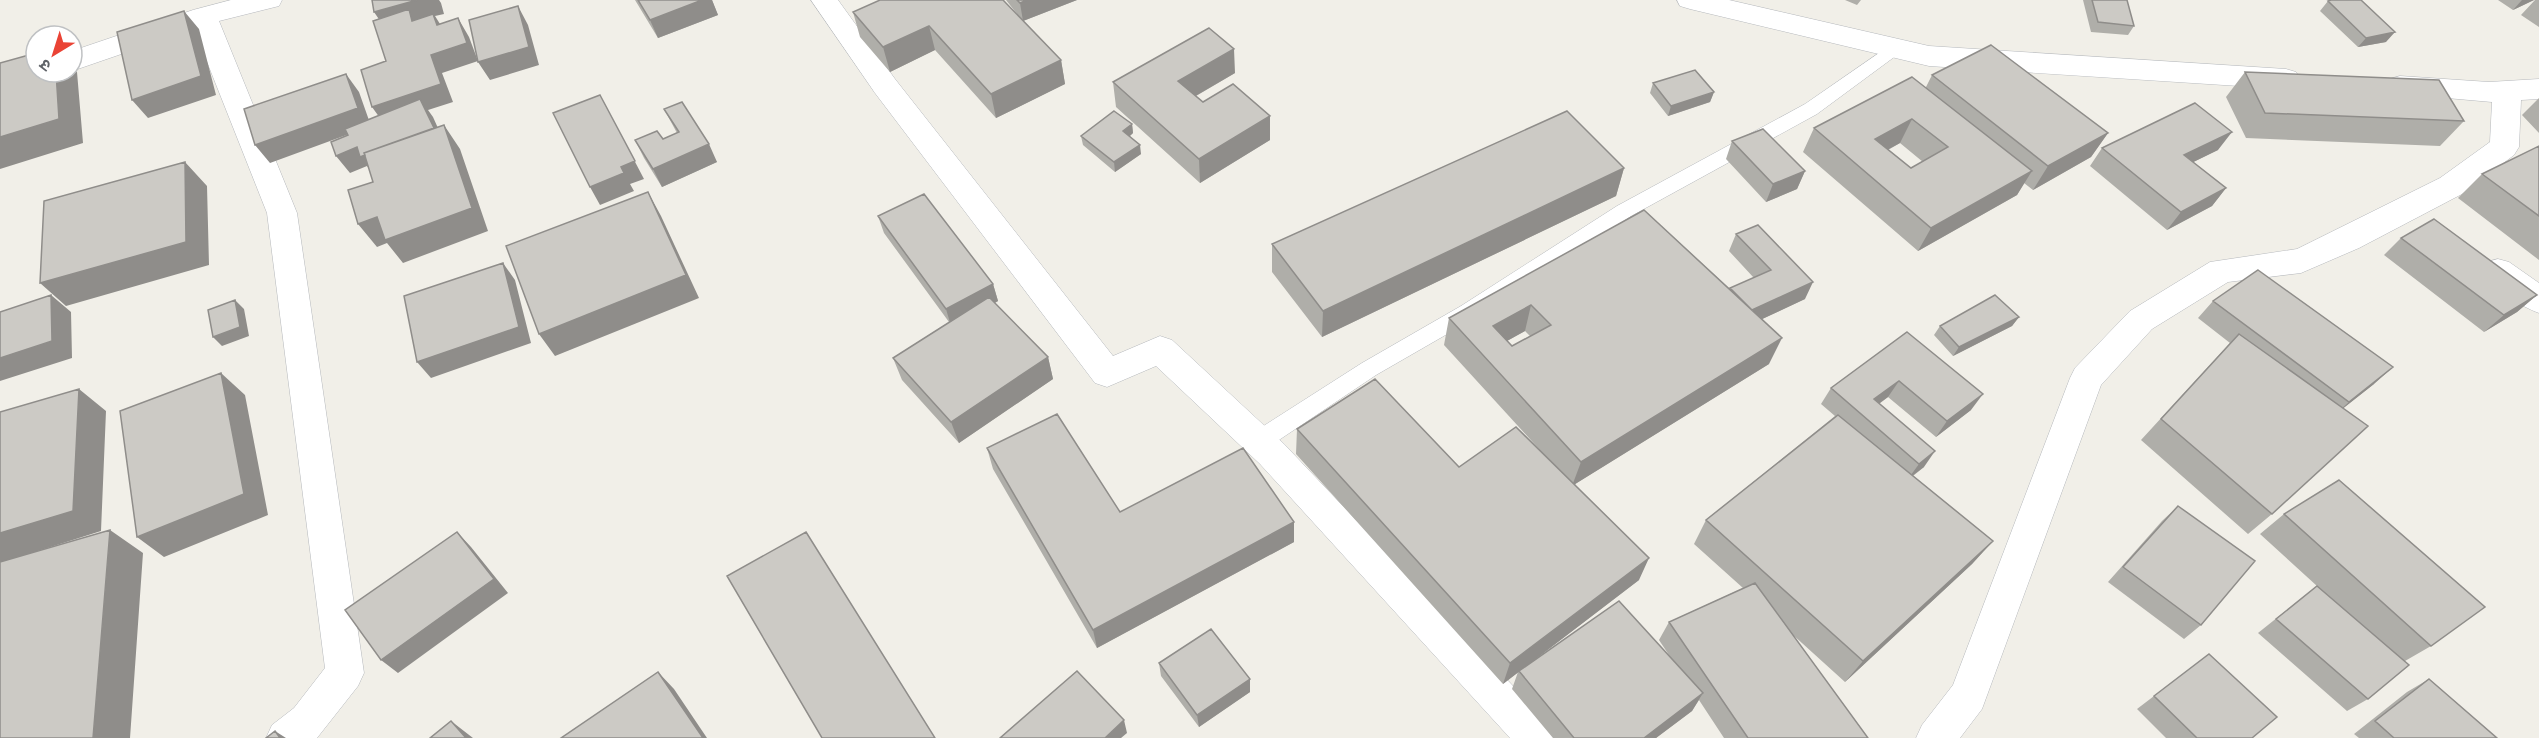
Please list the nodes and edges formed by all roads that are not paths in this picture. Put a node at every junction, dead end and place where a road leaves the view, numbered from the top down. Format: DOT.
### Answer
graph roads {
  1 [pos="260,0"];
  2 [pos="824,0"];
  3 [pos="1690,0"];
  4 [pos="203,16"];
  5 [pos="1895,48"];
  6 [pos="84,58"];
  7 [pos="2310,81"];
  8 [pos="2370,84"];
  9 [pos="2523,90"];
  10 [pos="2407,209"];
  11 [pos="2436,229"];
  12 [pos="2473,255"];
  13 [pos="2539,300"];
  14 [pos="1259,441"];
  15 [pos="305,732"];
  16 [pos="1536,738"];
  17 [pos="1936,738"];
  1 -- 4 [label="street"];
  2 -- 14 [label="street"];
  3 -- 5 [label="street"];
  4 -- 6 [label="street"];
  4 -- 15 [label="street"];
  5 -- 7 [label="street"];
  5 -- 14 [label="lane"];
  8 -- 9 [label="street"];
  9 -- 10 [label="street"];
  10 -- 11 [label="street"];
  10 -- 17 [label="street"];
  12 -- 13 [label="street"];
  14 -- 16 [label="street"];
}
